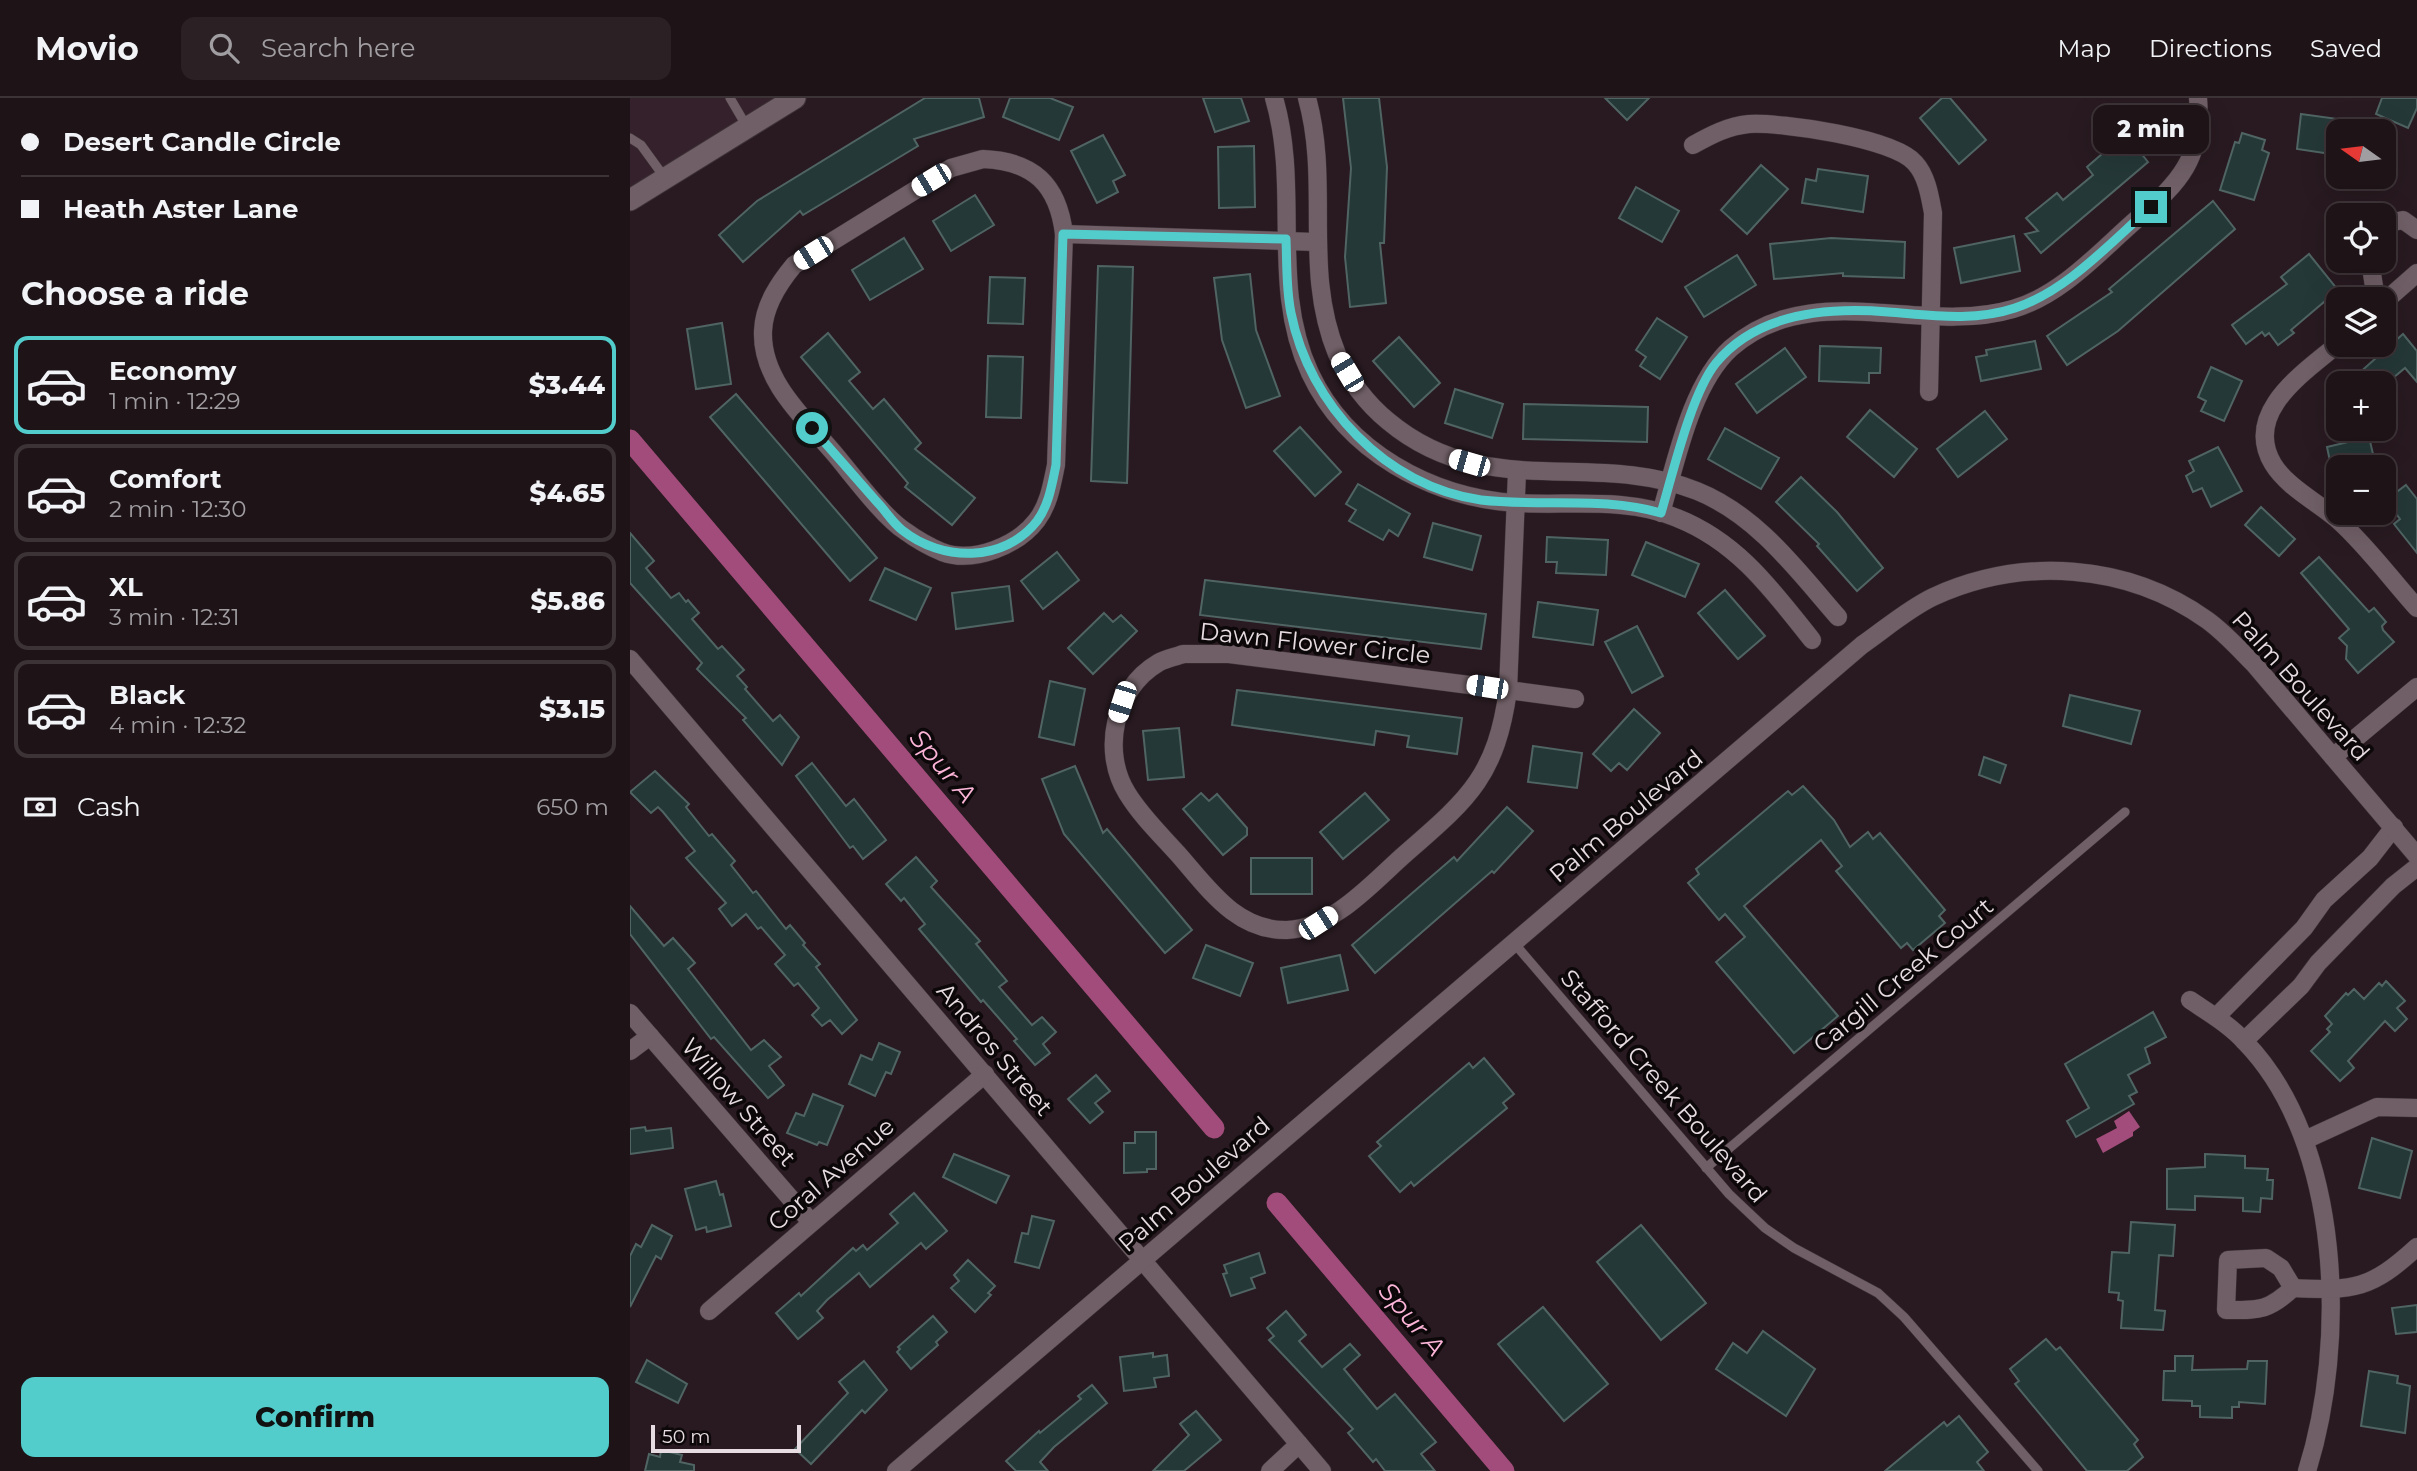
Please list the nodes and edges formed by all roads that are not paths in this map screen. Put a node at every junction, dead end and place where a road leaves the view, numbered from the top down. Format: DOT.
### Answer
graph roads {
  1 [pos="730,98"];
  2 [pos="795,98"];
  3 [pos="1274,98"];
  4 [pos="1307,98"];
  5 [pos="2198,98"];
  6 [pos="747,127"];
  7 [pos="630,138"];
  8 [pos="1693,145"];
  9 [pos="665,178"];
  10 [pos="630,200"];
  11 [pos="2396,221"];
  12 [pos="2417,230"];
  13 [pos="1063,234"];
  14 [pos="1286,239"];
  15 [pos="1316,242"];
  16 [pos="2417,273"];
  17 [pos="2396,291"];
  18 [pos="1931,315"];
  19 [pos="2326,355"];
  20 [pos="1929,392"];
  21 [pos="1517,472"];
  22 [pos="1670,482"];
  23 [pos="1516,503"];
  24 [pos="1661,513"];
  25 [pos="1796,569"];
  26 [pos="1773,590"];
  27 [pos="2417,608"];
  28 [pos="1838,617"];
  29 [pos="1812,640"];
  30 [pos="630,659"];
  31 [pos="2417,687"];
  32 [pos="1508,690"];
  33 [pos="1575,699"];
  34 [pos="2333,757"];
  35 [pos="2125,812"];
  36 [pos="2394,827"];
  37 [pos="2417,856"];
  38 [pos="2417,867"];
  39 [pos="1514,943"];
  40 [pos="2190,1000"];
  41 [pos="630,1013"];
  42 [pos="2216,1017"];
  43 [pos="650,1036"];
  44 [pos="2244,1041"];
  45 [pos="630,1051"];
  46 [pos="985,1074"];
  47 [pos="2417,1108"];
  48 [pos="2305,1140"];
  49 [pos="1706,1168"];
  50 [pos="811,1222"];
  51 [pos="2417,1247"];
  52 [pos="1143,1261"];
  53 [pos="2293,1288"];
  54 [pos="2330,1290"];
  55 [pos="709,1311"];
  56 [pos="1298,1444"];
  57 [pos="896,1471"];
  58 [pos="1270,1471"];
  59 [pos="1322,1471"];
  60 [pos="2038,1471"];
  61 [pos="2307,1471"];
  1 -- 6 [label="lane"];
  2 -- 6 [label="main road"];
  3 -- 14 [label="street"];
  4 -- 15 [label="street"];
  5 -- 18 [label="street"];
  6 -- 9 [label="main road"];
  7 -- 9 [label="lane"];
  8 -- 18 [label="street"];
  9 -- 10 [label="main road"];
  11 -- 12 [label="street"];
  13 -- 13 [label="street"];
  13 -- 14 [label="street"];
  14 -- 15 [label="street"];
  14 -- 23 [label="street"];
  15 -- 21 [label="street"];
  16 -- 17 [label="street"];
  18 -- 20 [label="street"];
  18 -- 22 [label="street"];
  19 -- 27 [label="street"];
  21 -- 22 [label="street"];
  21 -- 23 [label="street"];
  22 -- 24 [label="street"];
  22 -- 25 [label="street"];
  23 -- 24 [label="street"];
  23 -- 32 [label="street"];
  24 -- 26 [label="street"];
  25 -- 26 [label="street"];
  25 -- 28 [label="street"];
  26 -- 29 [label="street"];
  30 -- 46 [label="street, Andros Street"];
  31 -- 34 [label="street"];
  32 -- 32 [label="street, Dawn Flower Circle"];
  32 -- 33 [label="street, Dawn Flower Circle"];
  34 -- 36 [label="street, Palm Boulevard"];
  34 -- 39 [label="street, Palm Boulevard"];
  35 -- 49 [label="lane, Cargill Creek Court"];
  36 -- 37 [label="street, Palm Boulevard"];
  36 -- 42 [label="street"];
  38 -- 44 [label="street"];
  39 -- 49 [label="lane, Stafford Creek Boulevard"];
  39 -- 52 [label="street, Palm Boulevard"];
  40 -- 42 [label="street"];
  41 -- 43 [label="street, Willow Street"];
  42 -- 44 [label="street"];
  43 -- 45 [label="street"];
  43 -- 50 [label="street, Willow Street"];
  44 -- 48 [label="street"];
  46 -- 50 [label="street, Coral Avenue"];
  46 -- 52 [label="street, Andros Street"];
  47 -- 48 [label="street"];
  48 -- 54 [label="street"];
  49 -- 60 [label="lane, Stafford Creek Boulevard"];
  50 -- 55 [label="street, Coral Avenue"];
  51 -- 54 [label="street"];
  52 -- 56 [label="street, Andros Street"];
  52 -- 57 [label="street, Palm Boulevard"];
  53 -- 54 [label="street"];
  54 -- 61 [label="street"];
  56 -- 58 [label="street"];
  56 -- 59 [label="street, Andros Street"];
}
